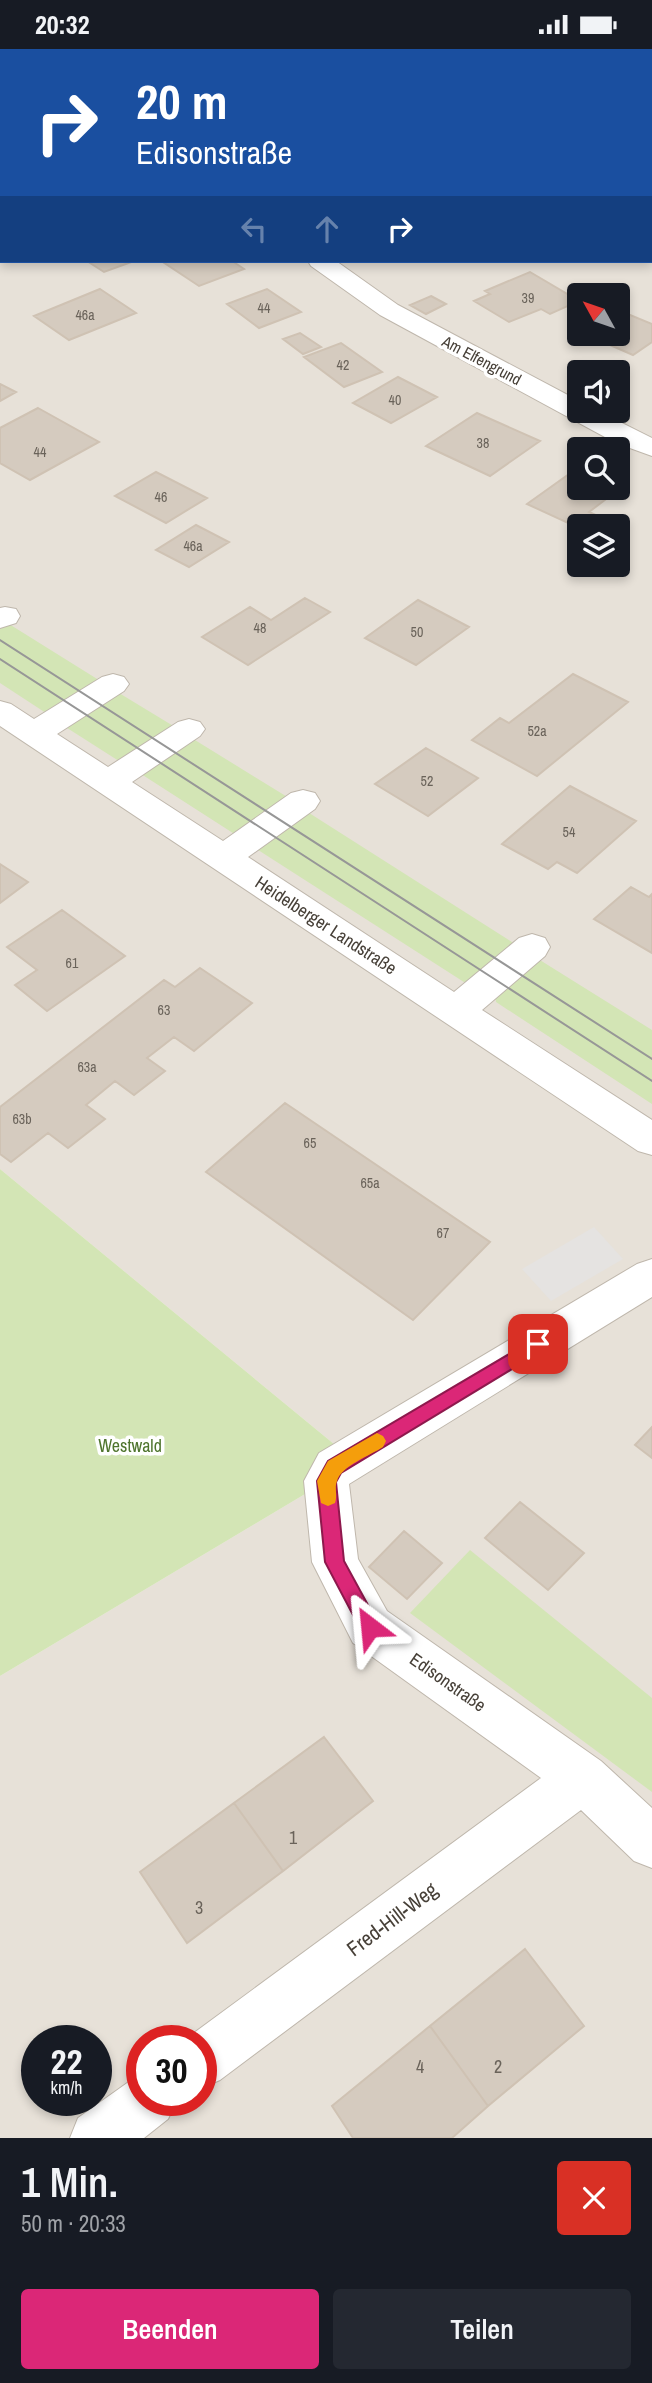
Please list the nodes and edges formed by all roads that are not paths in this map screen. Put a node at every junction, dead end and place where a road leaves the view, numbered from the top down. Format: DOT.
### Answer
graph roads {
  1 [pos="323,263"];
  2 [pos="652,448"];
  3 [pos="113,684"];
  4 [pos="0,711"];
  5 [pos="189,729"];
  6 [pos="35,733"];
  7 [pos="109,782"];
  8 [pos="303,801"];
  9 [pos="223,858"];
  10 [pos="532,947"];
  11 [pos="456,1011"];
  12 [pos="652,1140"];
  13 [pos="652,1276"];
  14 [pos="583,1778"];
  15 [pos="652,1843"];
  16 [pos="217,2049"];
  17 [pos="128,2116"];
  18 [pos="98,2138"];
  1 -- 2 [label="street, Am Elfengrund"];
  3 -- 6 [label="street"];
  4 -- 6 [label="street, Heidelberger Landstraße"];
  5 -- 7 [label="street"];
  6 -- 7 [label="street, Heidelberger Landstraße"];
  7 -- 9 [label="street, Heidelberger Landstraße"];
  8 -- 9 [label="street"];
  9 -- 11 [label="street, Heidelberger Landstraße"];
  10 -- 11 [label="street"];
  11 -- 12 [label="street, Heidelberger Landstraße"];
  13 -- 14 [label="street, Edisonstraße"];
  14 -- 15 [label="street, Edisonstraße"];
  14 -- 16 [label="street, Fred-Hill-Weg"];
  17 -- 18 [label="street"];
}
